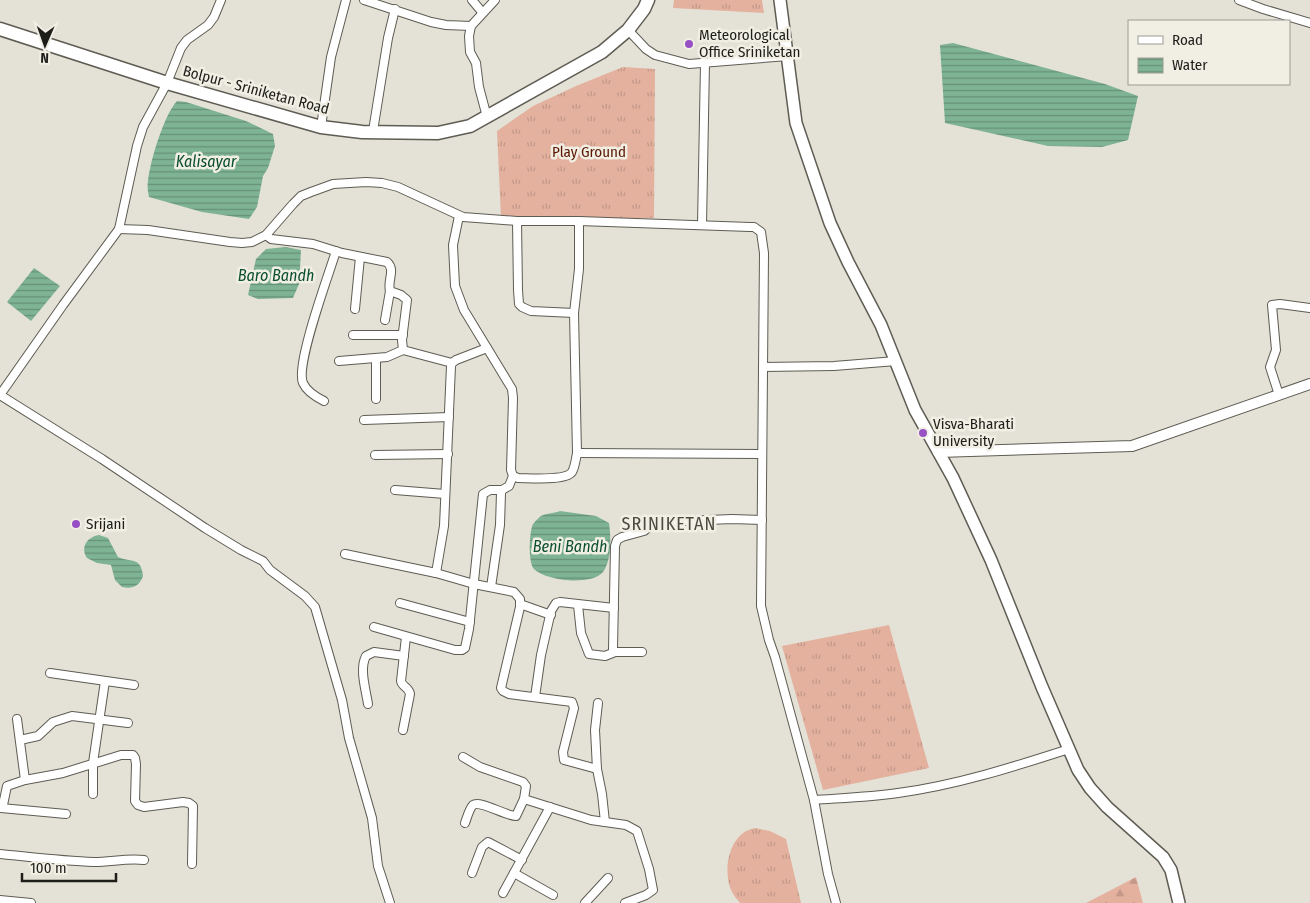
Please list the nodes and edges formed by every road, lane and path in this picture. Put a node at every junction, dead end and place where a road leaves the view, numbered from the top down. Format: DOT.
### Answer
graph roads {
  1 [pos="221,0"];
  2 [pos="346,0"];
  3 [pos="364,0"];
  4 [pos="472,0"];
  5 [pos="495,0"];
  6 [pos="648,0"];
  7 [pos="780,0"];
  8 [pos="1239,0"];
  9 [pos="395,9"];
  10 [pos="482,12"];
  11 [pos="1310,23"];
  12 [pos="470,26"];
  13 [pos="0,29"];
  14 [pos="628,30"];
  15 [pos="788,56"];
  16 [pos="705,62"];
  17 [pos="167,83"];
  18 [pos="487,117"];
  19 [pos="321,127"];
  20 [pos="373,131"];
  21 [pos="459,216"];
  22 [pos="518,220"];
  23 [pos="580,221"];
  24 [pos="702,225"];
  25 [pos="120,229"];
  26 [pos="266,235"];
  27 [pos="336,251"];
  28 [pos="360,256"];
  29 [pos="390,291"];
  30 [pos="1310,308"];
  31 [pos="355,309"];
  32 [pos="574,313"];
  33 [pos="385,320"];
  34 [pos="353,335"];
  35 [pos="403,335"];
  36 [pos="487,348"];
  37 [pos="403,350"];
  38 [pos="376,358"];
  39 [pos="338,361"];
  40 [pos="896,361"];
  41 [pos="452,363"];
  42 [pos="763,367"];
  43 [pos="3,383"];
  44 [pos="1310,384"];
  45 [pos="0,395"];
  46 [pos="1279,395"];
  47 [pos="376,399"];
  48 [pos="324,401"];
  49 [pos="449,416"];
  50 [pos="364,420"];
  51 [pos="938,452"];
  52 [pos="576,453"];
  53 [pos="375,454"];
  54 [pos="448,454"];
  55 [pos="762,454"];
  56 [pos="513,476"];
  57 [pos="395,490"];
  58 [pos="502,490"];
  59 [pos="445,494"];
  60 [pos="762,520"];
  61 [pos="345,554"];
  62 [pos="436,573"];
  63 [pos="474,584"];
  64 [pos="491,588"];
  65 [pos="400,603"];
  66 [pos="520,604"];
  67 [pos="578,605"];
  68 [pos="614,608"];
  69 [pos="551,615"];
  70 [pos="470,622"];
  71 [pos="374,628"];
  72 [pos="406,636"];
  73 [pos="615,652"];
  74 [pos="642,652"];
  75 [pos="404,656"];
  76 [pos="50,673"];
  77 [pos="105,681"];
  78 [pos="134,685"];
  79 [pos="535,697"];
  80 [pos="598,703"];
  81 [pos="368,704"];
  82 [pos="17,719"];
  83 [pos="100,719"];
  84 [pos="128,723"];
  85 [pos="403,730"];
  86 [pos="20,740"];
  87 [pos="1069,749"];
  88 [pos="463,757"];
  89 [pos="93,764"];
  90 [pos="597,769"];
  91 [pos="25,780"];
  92 [pos="3,786"];
  93 [pos="93,794"];
  94 [pos="524,799"];
  95 [pos="814,800"];
  96 [pos="550,807"];
  97 [pos="1,808"];
  98 [pos="66,814"];
  99 [pos="605,822"];
  100 [pos="464,823"];
  101 [pos="0,854"];
  102 [pos="144,860"];
  103 [pos="522,860"];
  104 [pos="192,864"];
  105 [pos="472,873"];
  106 [pos="514,873"];
  107 [pos="608,878"];
  108 [pos="503,893"];
  109 [pos="553,895"];
  110 [pos="0,900"];
  111 [pos="31,903"];
  112 [pos="390,903"];
  113 [pos="585,903"];
  114 [pos="625,903"];
  115 [pos="836,903"];
  116 [pos="1179,903"];
  1 -- 17 [label="street"];
  2 -- 19 [label="street"];
  3 -- 9 [label="street"];
  4 -- 10 [label="street"];
  5 -- 10 [label="street"];
  6 -- 14 [label="main road, Bolpur - Sriniketan Road"];
  7 -- 15 [label="main road"];
  8 -- 11 [label="street"];
  9 -- 12 [label="street"];
  9 -- 20 [label="street"];
  10 -- 12 [label="street"];
  12 -- 18 [label="street"];
  13 -- 17 [label="main road, Bolpur - Sriniketan Road"];
  14 -- 16 [label="street"];
  14 -- 18 [label="main road, Bolpur - Sriniketan Road"];
  15 -- 16 [label="street"];
  15 -- 40 [label="main road"];
  16 -- 24 [label="street"];
  17 -- 19 [label="main road, Bolpur - Sriniketan Road"];
  17 -- 25 [label="street"];
  18 -- 20 [label="main road, Bolpur - Sriniketan Road"];
  19 -- 20 [label="main road, Bolpur - Sriniketan Road"];
  21 -- 22 [label="street"];
  21 -- 26 [label="street"];
  21 -- 36 [label="street"];
  22 -- 23 [label="street"];
  22 -- 32 [label="street"];
  23 -- 24 [label="street"];
  23 -- 32 [label="street"];
  24 -- 42 [label="street"];
  25 -- 26 [label="street"];
  25 -- 43 [label="street"];
  26 -- 27 [label="street"];
  27 -- 28 [label="street"];
  27 -- 48 [label="street"];
  28 -- 29 [label="street"];
  28 -- 31 [label="street"];
  29 -- 33 [label="street"];
  29 -- 35 [label="street"];
  30 -- 46 [label="street"];
  32 -- 52 [label="street"];
  34 -- 35 [label="street"];
  35 -- 37 [label="street"];
  36 -- 41 [label="street"];
  36 -- 56 [label="street"];
  37 -- 38 [label="street"];
  37 -- 41 [label="street"];
  38 -- 39 [label="street"];
  38 -- 47 [label="street"];
  40 -- 42 [label="street"];
  40 -- 51 [label="main road"];
  41 -- 49 [label="street"];
  42 -- 55 [label="street"];
  43 -- 45 [label="street"];
  44 -- 46 [label="street"];
  45 -- 112 [label="street"];
  46 -- 51 [label="street"];
  49 -- 50 [label="street"];
  49 -- 54 [label="street"];
  51 -- 87 [label="main road"];
  52 -- 55 [label="street"];
  52 -- 56 [label="street"];
  53 -- 54 [label="street"];
  54 -- 59 [label="street"];
  55 -- 60 [label="street"];
  56 -- 58 [label="street"];
  57 -- 59 [label="street"];
  58 -- 63 [label="street"];
  58 -- 64 [label="street"];
  59 -- 62 [label="street"];
  60 -- 68 [label="street"];
  60 -- 95 [label="street"];
  61 -- 62 [label="street"];
  62 -- 63 [label="street"];
  63 -- 64 [label="street"];
  63 -- 70 [label="street"];
  64 -- 66 [label="street"];
  65 -- 70 [label="street"];
  66 -- 69 [label="street"];
  66 -- 79 [label="street"];
  67 -- 68 [label="street"];
  67 -- 69 [label="street"];
  67 -- 73 [label="street"];
  68 -- 73 [label="street"];
  69 -- 79 [label="street"];
  70 -- 72 [label="street"];
  71 -- 72 [label="street"];
  72 -- 75 [label="street"];
  73 -- 74 [label="street"];
  75 -- 81 [label="street"];
  75 -- 85 [label="street"];
  76 -- 77 [label="street"];
  77 -- 78 [label="street"];
  77 -- 83 [label="street"];
  79 -- 90 [label="street"];
  80 -- 90 [label="street"];
  82 -- 86 [label="street"];
  83 -- 84 [label="street"];
  83 -- 86 [label="street"];
  83 -- 89 [label="street"];
  86 -- 91 [label="street"];
  87 -- 95 [label="street"];
  87 -- 116 [label="main road"];
  88 -- 94 [label="street"];
  89 -- 91 [label="street"];
  89 -- 93 [label="street"];
  89 -- 104 [label="street"];
  90 -- 99 [label="street"];
  91 -- 92 [label="street"];
  92 -- 97 [label="street"];
  94 -- 96 [label="street"];
  94 -- 100 [label="street"];
  95 -- 115 [label="street"];
  96 -- 99 [label="street"];
  96 -- 103 [label="street"];
  97 -- 98 [label="street"];
  99 -- 114 [label="street"];
  101 -- 102 [label="street"];
  103 -- 105 [label="street"];
  103 -- 106 [label="street"];
  106 -- 108 [label="street"];
  106 -- 109 [label="street"];
  107 -- 113 [label="street"];
  110 -- 111 [label="street"];
}
